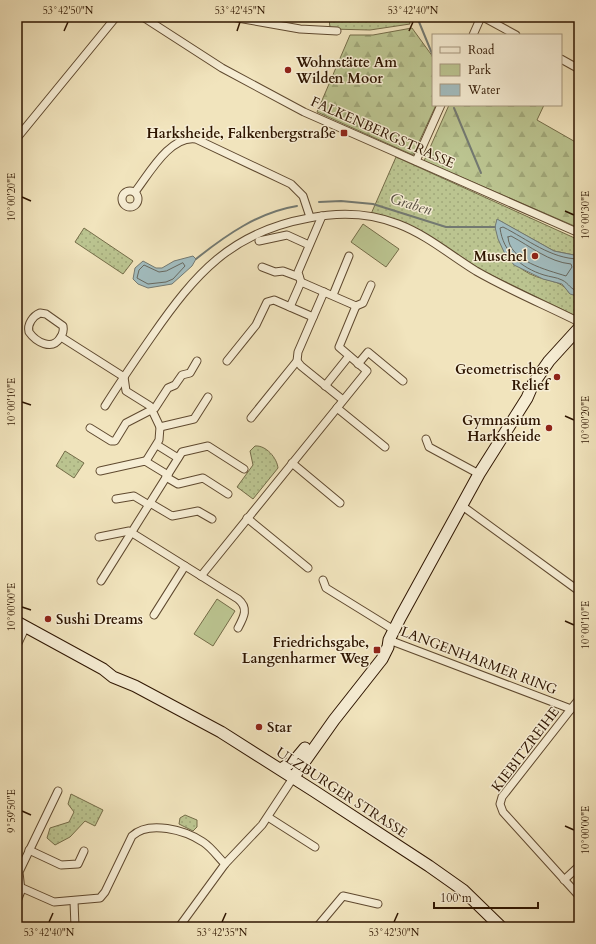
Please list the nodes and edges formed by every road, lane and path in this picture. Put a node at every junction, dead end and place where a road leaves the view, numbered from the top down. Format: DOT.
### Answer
graph roads {
  1 [pos="116,17"];
  2 [pos="143,17"];
  3 [pos="232,17"];
  4 [pos="482,17"];
  5 [pos="337,31"];
  6 [pos="474,34"];
  7 [pos="514,34"];
  8 [pos="562,60"];
  9 [pos="579,69"];
  10 [pos="441,106"];
  11 [pos="17,138"];
  12 [pos="416,161"];
  13 [pos="135,192"];
  14 [pos="322,216"];
  15 [pos="310,217"];
  16 [pos="579,233"];
  17 [pos="259,241"];
  18 [pos="309,245"];
  19 [pos="350,256"];
  20 [pos="262,267"];
  21 [pos="300,280"];
  22 [pos="371,285"];
  23 [pos="324,292"];
  24 [pos="333,295"];
  25 [pos="356,306"];
  26 [pos="290,307"];
  27 [pos="313,317"];
  28 [pos="579,322"];
  29 [pos="579,328"];
  30 [pos="61,337"];
  31 [pos="349,356"];
  32 [pos="197,361"];
  33 [pos="227,361"];
  34 [pos="297,361"];
  35 [pos="358,364"];
  36 [pos="124,378"];
  37 [pos="403,381"];
  38 [pos="325,386"];
  39 [pos="208,397"];
  40 [pos="343,400"];
  41 [pos="105,406"];
  42 [pos="337,408"];
  43 [pos="152,410"];
  44 [pos="251,418"];
  45 [pos="160,426"];
  46 [pos="90,428"];
  47 [pos="426,439"];
  48 [pos="157,445"];
  49 [pos="385,447"];
  50 [pos="178,458"];
  51 [pos="146,462"];
  52 [pos="292,464"];
  53 [pos="244,469"];
  54 [pos="100,471"];
  55 [pos="479,474"];
  56 [pos="167,476"];
  57 [pos="228,494"];
  58 [pos="116,500"];
  59 [pos="340,503"];
  60 [pos="150,504"];
  61 [pos="461,505"];
  62 [pos="247,518"];
  63 [pos="212,519"];
  64 [pos="132,532"];
  65 [pos="99,537"];
  66 [pos="185,566"];
  67 [pos="308,568"];
  68 [pos="201,576"];
  69 [pos="323,580"];
  70 [pos="101,582"];
  71 [pos="579,591"];
  72 [pos="154,615"];
  73 [pos="21,624"];
  74 [pos="238,628"];
  75 [pos="391,635"];
  76 [pos="17,643"];
  77 [pos="579,699"];
  78 [pos="572,709"];
  79 [pos="334,720"];
  80 [pos="281,769"];
  81 [pos="293,778"];
  82 [pos="58,790"];
  83 [pos="268,817"];
  84 [pos="314,847"];
  85 [pos="30,850"];
  86 [pos="84,850"];
  87 [pos="225,864"];
  88 [pos="579,866"];
  89 [pos="564,880"];
  90 [pos="20,886"];
  91 [pos="579,896"];
  92 [pos="17,901"];
  93 [pos="74,901"];
  94 [pos="378,904"];
  95 [pos="75,927"];
  96 [pos="179,927"];
  97 [pos="317,927"];
  98 [pos="501,927"];
  1 -- 11 [label="street"];
  2 -- 12 [label="street, FALKENBERGSTRASSE"];
  3 -- 5 [label="street"];
  4 -- 6 [label="street"];
  4 -- 7 [label="street"];
  8 -- 9 [label="street"];
  10 -- 12 [label="street"];
  12 -- 16 [label="street, FALKENBERGSTRASSE"];
  13 -- 15 [label="street"];
  14 -- 15 [label="street"];
  14 -- 18 [label="street"];
  14 -- 28 [label="street"];
  15 -- 36 [label="street"];
  17 -- 18 [label="street"];
  18 -- 21 [label="street"];
  19 -- 24 [label="street"];
  20 -- 21 [label="street"];
  21 -- 23 [label="street"];
  21 -- 26 [label="street"];
  22 -- 25 [label="street"];
  23 -- 24 [label="street"];
  23 -- 27 [label="street"];
  24 -- 25 [label="street"];
  25 -- 31 [label="street"];
  26 -- 27 [label="street"];
  26 -- 33 [label="street"];
  27 -- 34 [label="street"];
  29 -- 55 [label="main road"];
  30 -- 30 [label="street"];
  30 -- 36 [label="street"];
  31 -- 35 [label="street"];
  31 -- 38 [label="street"];
  32 -- 43 [label="street"];
  34 -- 38 [label="street"];
  34 -- 44 [label="street"];
  35 -- 37 [label="street"];
  35 -- 40 [label="street"];
  36 -- 41 [label="street"];
  36 -- 43 [label="street"];
  38 -- 40 [label="street"];
  39 -- 45 [label="street"];
  40 -- 42 [label="street"];
  42 -- 49 [label="street"];
  42 -- 52 [label="street"];
  43 -- 45 [label="street"];
  43 -- 46 [label="street"];
  45 -- 48 [label="street"];
  47 -- 55 [label="street"];
  48 -- 50 [label="street"];
  48 -- 51 [label="street"];
  50 -- 53 [label="street"];
  50 -- 56 [label="street"];
  51 -- 54 [label="street"];
  51 -- 56 [label="street"];
  52 -- 59 [label="street"];
  52 -- 62 [label="street"];
  55 -- 61 [label="main road"];
  56 -- 57 [label="street"];
  56 -- 60 [label="street"];
  58 -- 60 [label="street"];
  60 -- 63 [label="street"];
  60 -- 64 [label="street"];
  61 -- 71 [label="street"];
  61 -- 75 [label="main road"];
  62 -- 67 [label="street"];
  62 -- 68 [label="street"];
  64 -- 65 [label="street"];
  64 -- 66 [label="street"];
  64 -- 70 [label="street"];
  66 -- 68 [label="street"];
  66 -- 72 [label="street"];
  68 -- 74 [label="street"];
  69 -- 75 [label="street, LANGENHARMER RING"];
  73 -- 76 [label="street"];
  73 -- 80 [label="main road, ULZBURGER STRASSE"];
  75 -- 78 [label="street, LANGENHARMER RING"];
  75 -- 79 [label="main road"];
  77 -- 78 [label="street"];
  78 -- 89 [label="street, KIEBITZREIHE"];
  79 -- 80 [label="main road"];
  79 -- 81 [label="main road"];
  80 -- 81 [label="main road, ULZBURGER STRASSE"];
  81 -- 83 [label="street"];
  81 -- 98 [label="main road, ULZBURGER STRASSE"];
  82 -- 85 [label="street"];
  83 -- 84 [label="street"];
  83 -- 87 [label="street"];
  85 -- 86 [label="street"];
  85 -- 90 [label="street"];
  87 -- 93 [label="street"];
  87 -- 96 [label="street"];
  88 -- 89 [label="street"];
  89 -- 91 [label="street, KIEBITZREIHE"];
  90 -- 92 [label="street"];
  90 -- 93 [label="street"];
  93 -- 95 [label="street"];
  94 -- 97 [label="street"];
}
